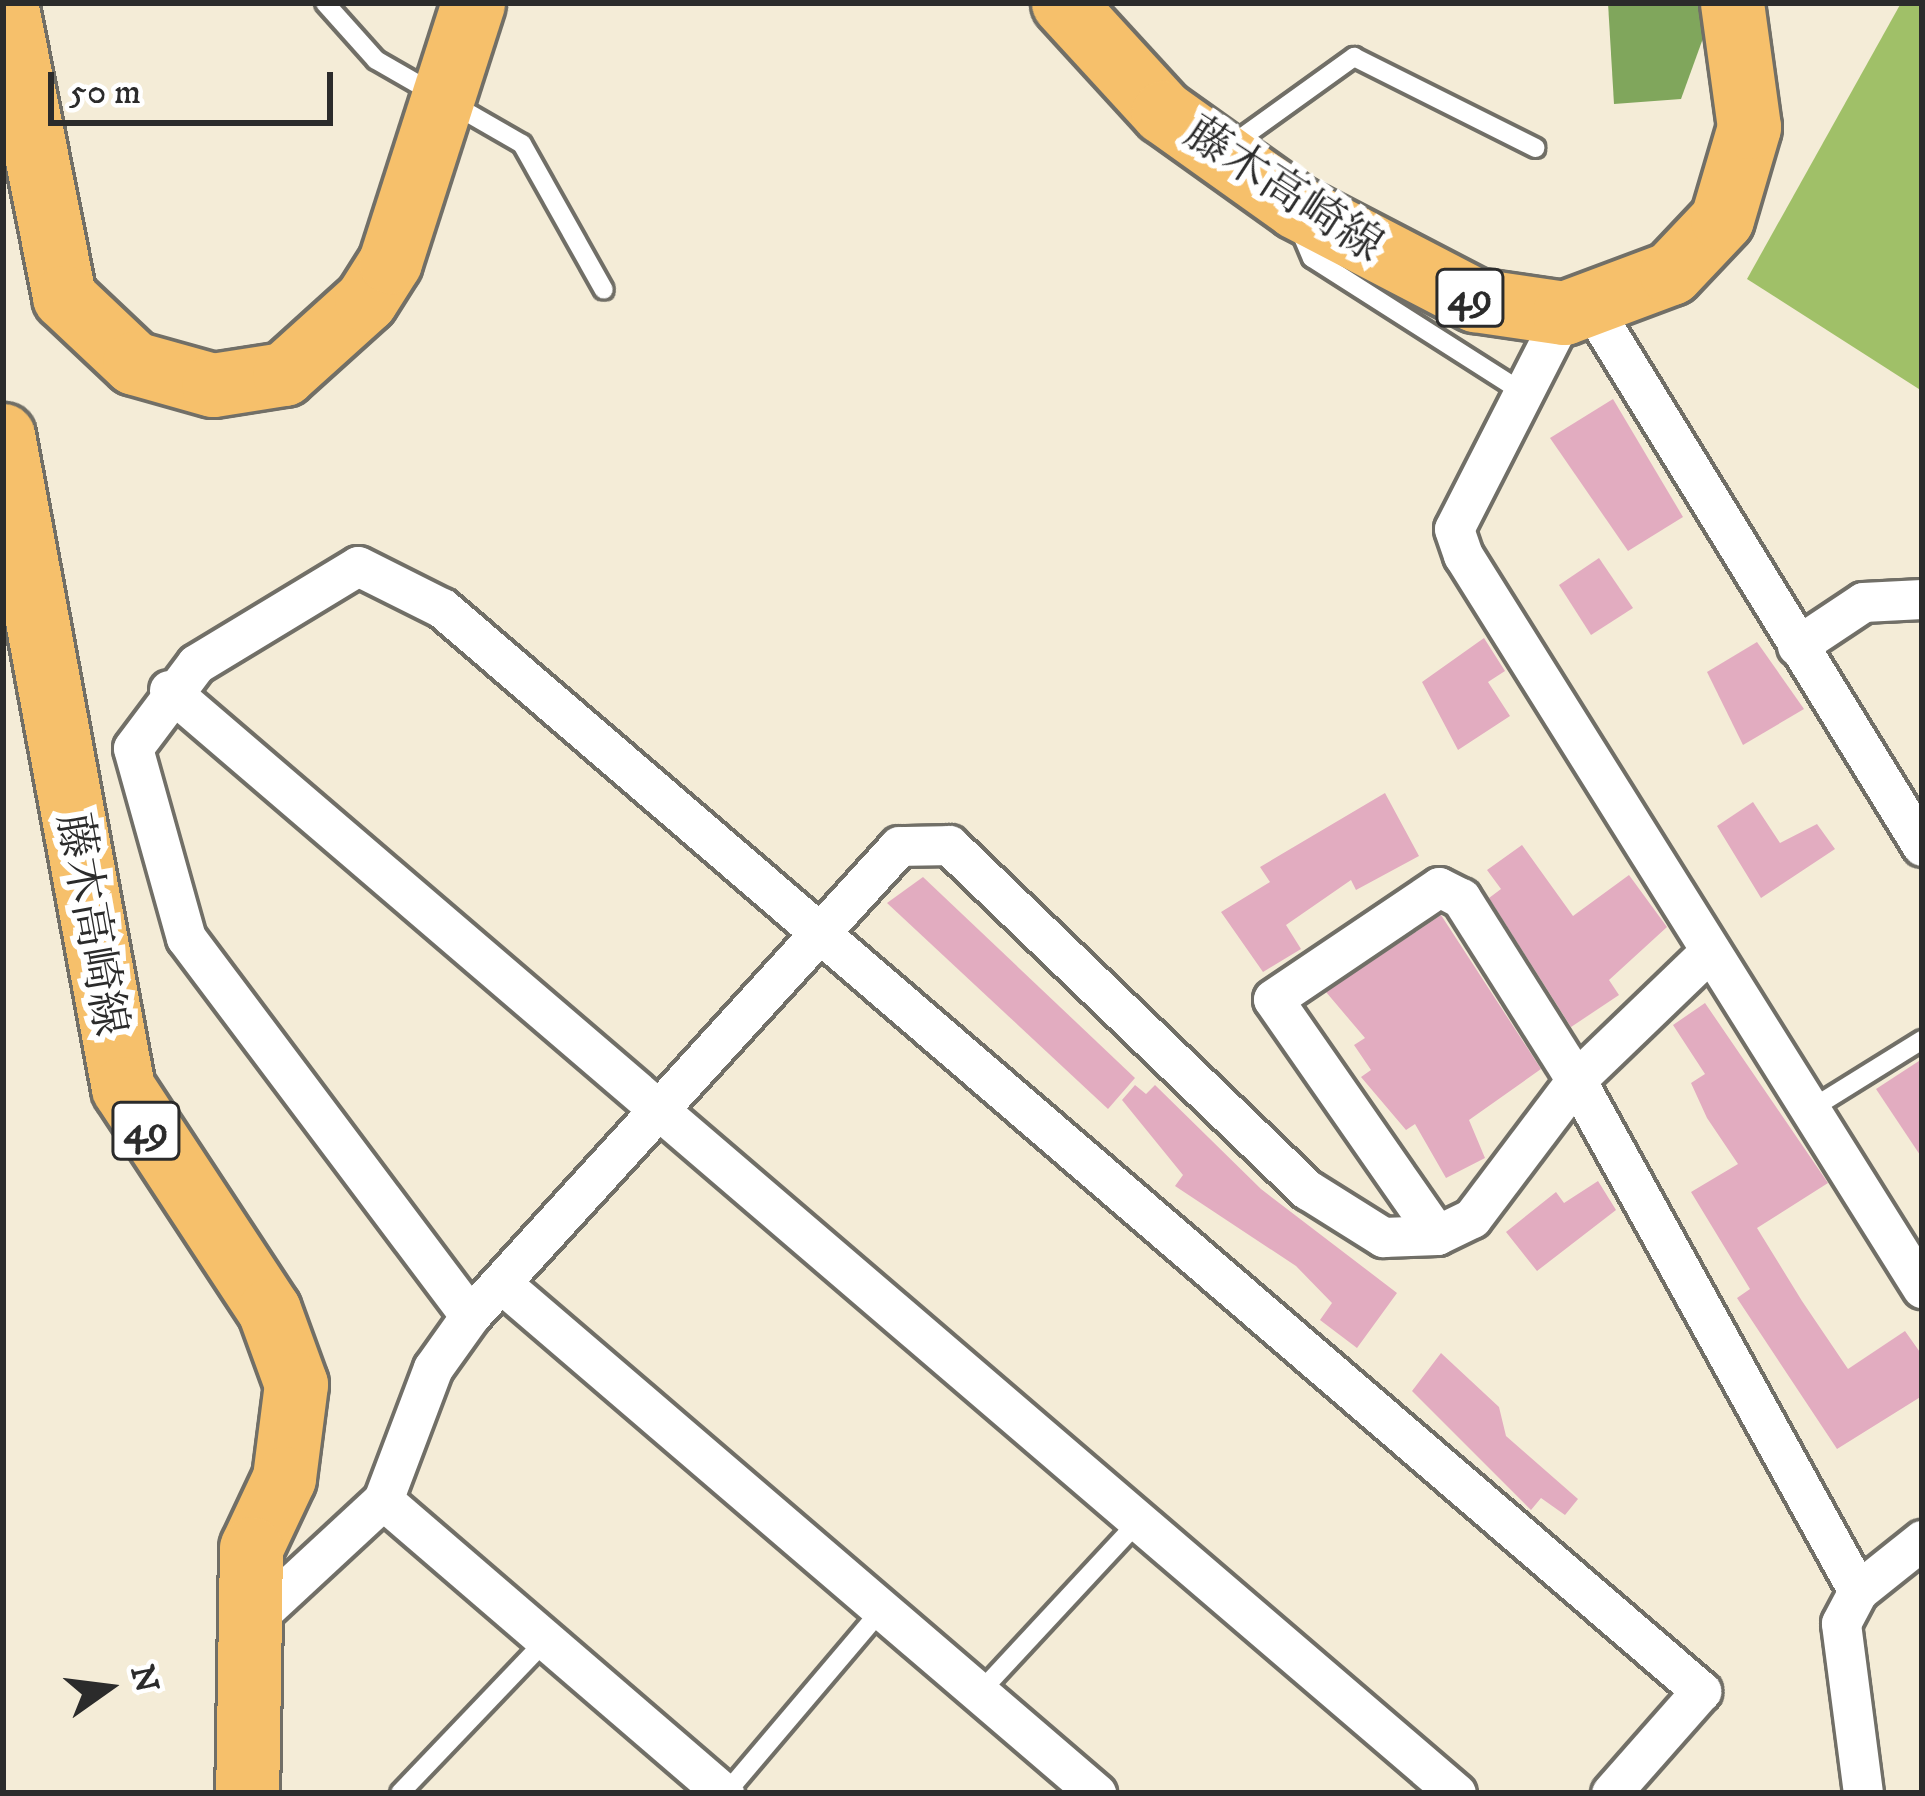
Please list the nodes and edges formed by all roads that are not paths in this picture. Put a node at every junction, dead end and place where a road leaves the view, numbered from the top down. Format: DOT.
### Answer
graph roads {
  1 [pos="6,3"];
  2 [pos="326,3"];
  3 [pos="473,3"];
  4 [pos="1063,3"];
  5 [pos="1732,3"];
  6 [pos="443,98"];
  7 [pos="1536,148"];
  8 [pos="1223,154"];
  9 [pos="1296,207"];
  10 [pos="22,241"];
  11 [pos="604,290"];
  12 [pos="1578,310"];
  13 [pos="1528,395"];
  14 [pos="3,435"];
  15 [pos="1922,599"];
  16 [pos="1797,646"];
  17 [pos="169,690"];
  18 [pos="1922,846"];
  19 [pos="819,937"];
  20 [pos="1710,951"];
  21 [pos="1922,1040"];
  22 [pos="1576,1080"];
  23 [pos="1811,1108"];
  24 [pos="660,1109"];
  25 [pos="1437,1235"];
  26 [pos="501,1283"];
  27 [pos="1922,1288"];
  28 [pos="470,1316"];
  29 [pos="383,1500"];
  30 [pos="1135,1526"];
  31 [pos="1922,1540"];
  32 [pos="1858,1591"];
  33 [pos="883,1608"];
  34 [pos="250,1623"];
  35 [pos="547,1639"];
  36 [pos="980,1692"];
  37 [pos="247,1793"];
  38 [pos="400,1793"];
  39 [pos="725,1793"];
  40 [pos="1096,1793"];
  41 [pos="1456,1793"];
  42 [pos="1612,1793"];
  43 [pos="1863,1793"];
  1 -- 10 [label="main road"];
  2 -- 6 [label="lane"];
  3 -- 6 [label="main road"];
  4 -- 8 [label="main road, 藤木高崎線 / 49"];
  5 -- 12 [label="main road"];
  6 -- 10 [label="main road"];
  6 -- 11 [label="lane"];
  7 -- 8 [label="lane"];
  8 -- 9 [label="main road, 藤木高崎線 / 49"];
  9 -- 12 [label="main road, 藤木高崎線 / 49"];
  9 -- 13 [label="lane"];
  12 -- 13 [label="street"];
  12 -- 16 [label="street"];
  13 -- 20 [label="street"];
  14 -- 34 [label="main road, 藤木高崎線 / 49"];
  15 -- 16 [label="street"];
  16 -- 18 [label="street"];
  17 -- 19 [label="street"];
  17 -- 24 [label="street"];
  17 -- 28 [label="street"];
  19 -- 24 [label="street"];
  19 -- 25 [label="street"];
  19 -- 42 [label="street"];
  20 -- 22 [label="street"];
  20 -- 23 [label="street"];
  21 -- 23 [label="lane"];
  22 -- 25 [label="street"];
  22 -- 25 [label="street"];
  22 -- 32 [label="street"];
  23 -- 27 [label="street"];
  24 -- 26 [label="street"];
  24 -- 30 [label="street"];
  26 -- 28 [label="street"];
  26 -- 33 [label="street"];
  28 -- 29 [label="street"];
  29 -- 34 [label="street"];
  29 -- 35 [label="street"];
  30 -- 36 [label="lane"];
  30 -- 41 [label="street"];
  31 -- 32 [label="street"];
  32 -- 43 [label="street"];
  33 -- 36 [label="street"];
  33 -- 39 [label="lane"];
  34 -- 37 [label="main road, 藤木高崎線 / 49"];
  35 -- 38 [label="lane"];
  35 -- 39 [label="street"];
  36 -- 40 [label="street"];
}
